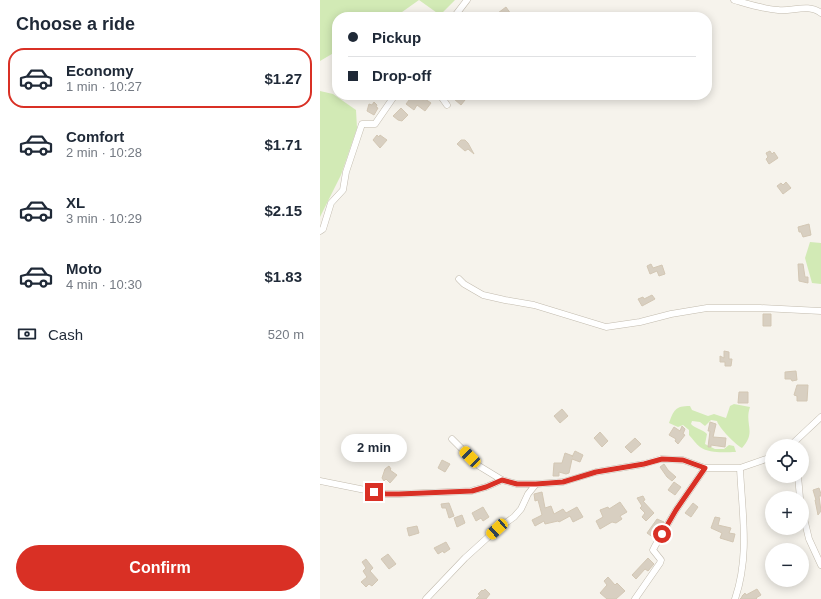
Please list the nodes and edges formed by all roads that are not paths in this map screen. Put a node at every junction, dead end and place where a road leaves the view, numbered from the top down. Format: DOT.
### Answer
graph roads {
  1 [pos="467,0"];
  2 [pos="734,0"];
  3 [pos="458,12"];
  4 [pos="821,13"];
  5 [pos="392,100"];
  6 [pos="444,100"];
  7 [pos="447,105"];
  8 [pos="320,231"];
  9 [pos="459,279"];
  10 [pos="821,311"];
  11 [pos="821,417"];
  12 [pos="452,439"];
  13 [pos="798,439"];
  14 [pos="765,459"];
  15 [pos="705,468"];
  16 [pos="740,468"];
  17 [pos="502,480"];
  18 [pos="320,481"];
  19 [pos="536,484"];
  20 [pos="808,535"];
  21 [pos="821,565"];
  22 [pos="426,599"];
  23 [pos="634,599"];
  24 [pos="735,599"];
  1 -- 3 [label="street"];
  2 -- 4 [label="street"];
  5 -- 8 [label="street"];
  6 -- 7 [label="street"];
  9 -- 10 [label="street"];
  11 -- 13 [label="street"];
  12 -- 17 [label="street"];
  14 -- 16 [label="street"];
  15 -- 16 [label="street"];
  15 -- 19 [label="street"];
  15 -- 23 [label="street"];
  16 -- 24 [label="street"];
  17 -- 18 [label="street"];
  17 -- 19 [label="street"];
  19 -- 22 [label="street"];
  20 -- 21 [label="street"];
}
